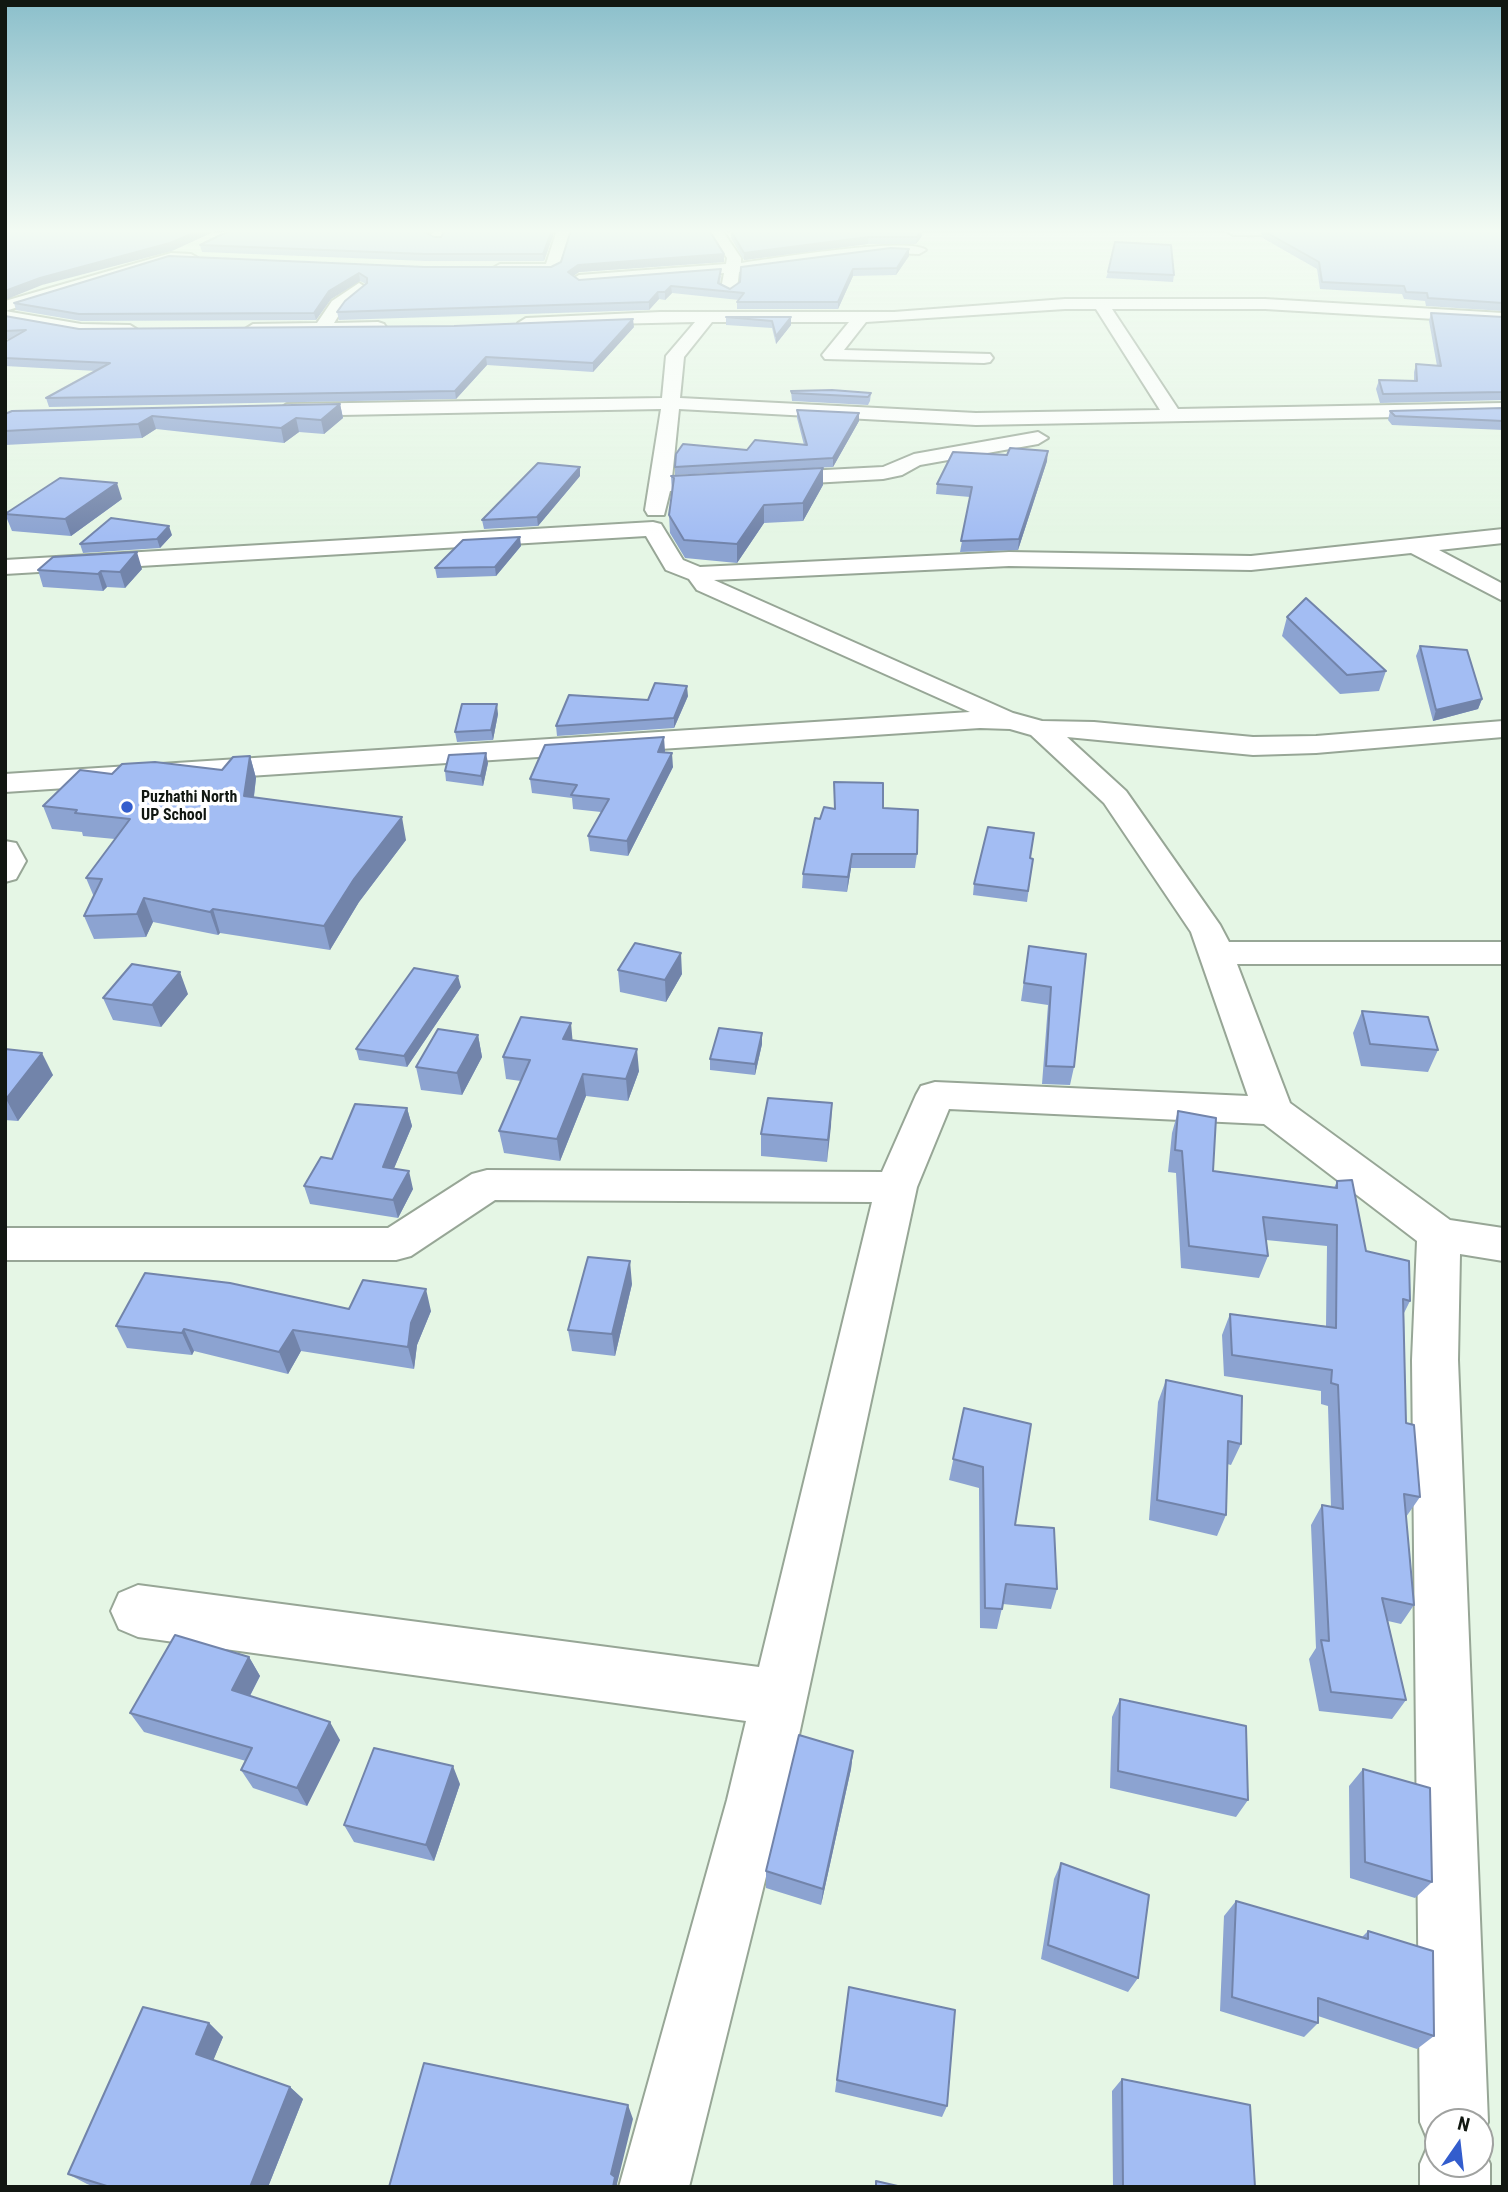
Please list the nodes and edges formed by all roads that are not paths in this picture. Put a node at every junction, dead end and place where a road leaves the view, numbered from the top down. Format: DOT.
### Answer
graph roads {
  1 [pos="700,332"];
  2 [pos="849,332"];
  3 [pos="1120,332"];
  4 [pos="984,358"];
  5 [pos="670,403"];
  6 [pos="1503,409"];
  7 [pos="269,411"];
  8 [pos="1173,416"];
  9 [pos="1051,418"];
  10 [pos="661,485"];
  11 [pos="653,529"];
  12 [pos="1503,536"];
  13 [pos="1415,545"];
  14 [pos="5,567"];
  15 [pos="698,574"];
  16 [pos="1503,594"];
  17 [pos="1011,720"];
  18 [pos="1041,729"];
  19 [pos="1503,729"];
  20 [pos="5,783"];
  21 [pos="5,850"];
  22 [pos="5,872"];
  23 [pos="1215,953"];
  24 [pos="1503,953"];
  25 [pos="1273,1111"];
  26 [pos="897,1187"];
  27 [pos="1439,1234"];
  28 [pos="5,1244"];
  29 [pos="1503,1245"];
  30 [pos="138,1611"];
  31 [pos="779,1698"];
  32 [pos="1454,2108"];
  33 [pos="654,2187"];
  1 -- 5 [label="street"];
  2 -- 4 [label="street"];
  3 -- 8 [label="street"];
  5 -- 7 [label="street"];
  5 -- 9 [label="street"];
  5 -- 10 [label="street"];
  6 -- 8 [label="street"];
  8 -- 9 [label="street"];
  9 -- 10 [label="street"];
  10 -- 11 [label="street"];
  11 -- 14 [label="street"];
  11 -- 15 [label="street"];
  12 -- 13 [label="street"];
  13 -- 15 [label="street"];
  13 -- 16 [label="street"];
  15 -- 17 [label="street"];
  17 -- 18 [label="street"];
  17 -- 20 [label="street"];
  18 -- 19 [label="street"];
  18 -- 23 [label="street"];
  21 -- 22 [label="street"];
  23 -- 24 [label="street"];
  23 -- 25 [label="street"];
  25 -- 26 [label="street"];
  25 -- 27 [label="street"];
  26 -- 28 [label="street"];
  26 -- 31 [label="street"];
  27 -- 29 [label="street"];
  27 -- 32 [label="street"];
  30 -- 31 [label="street"];
  31 -- 33 [label="street"];
}
